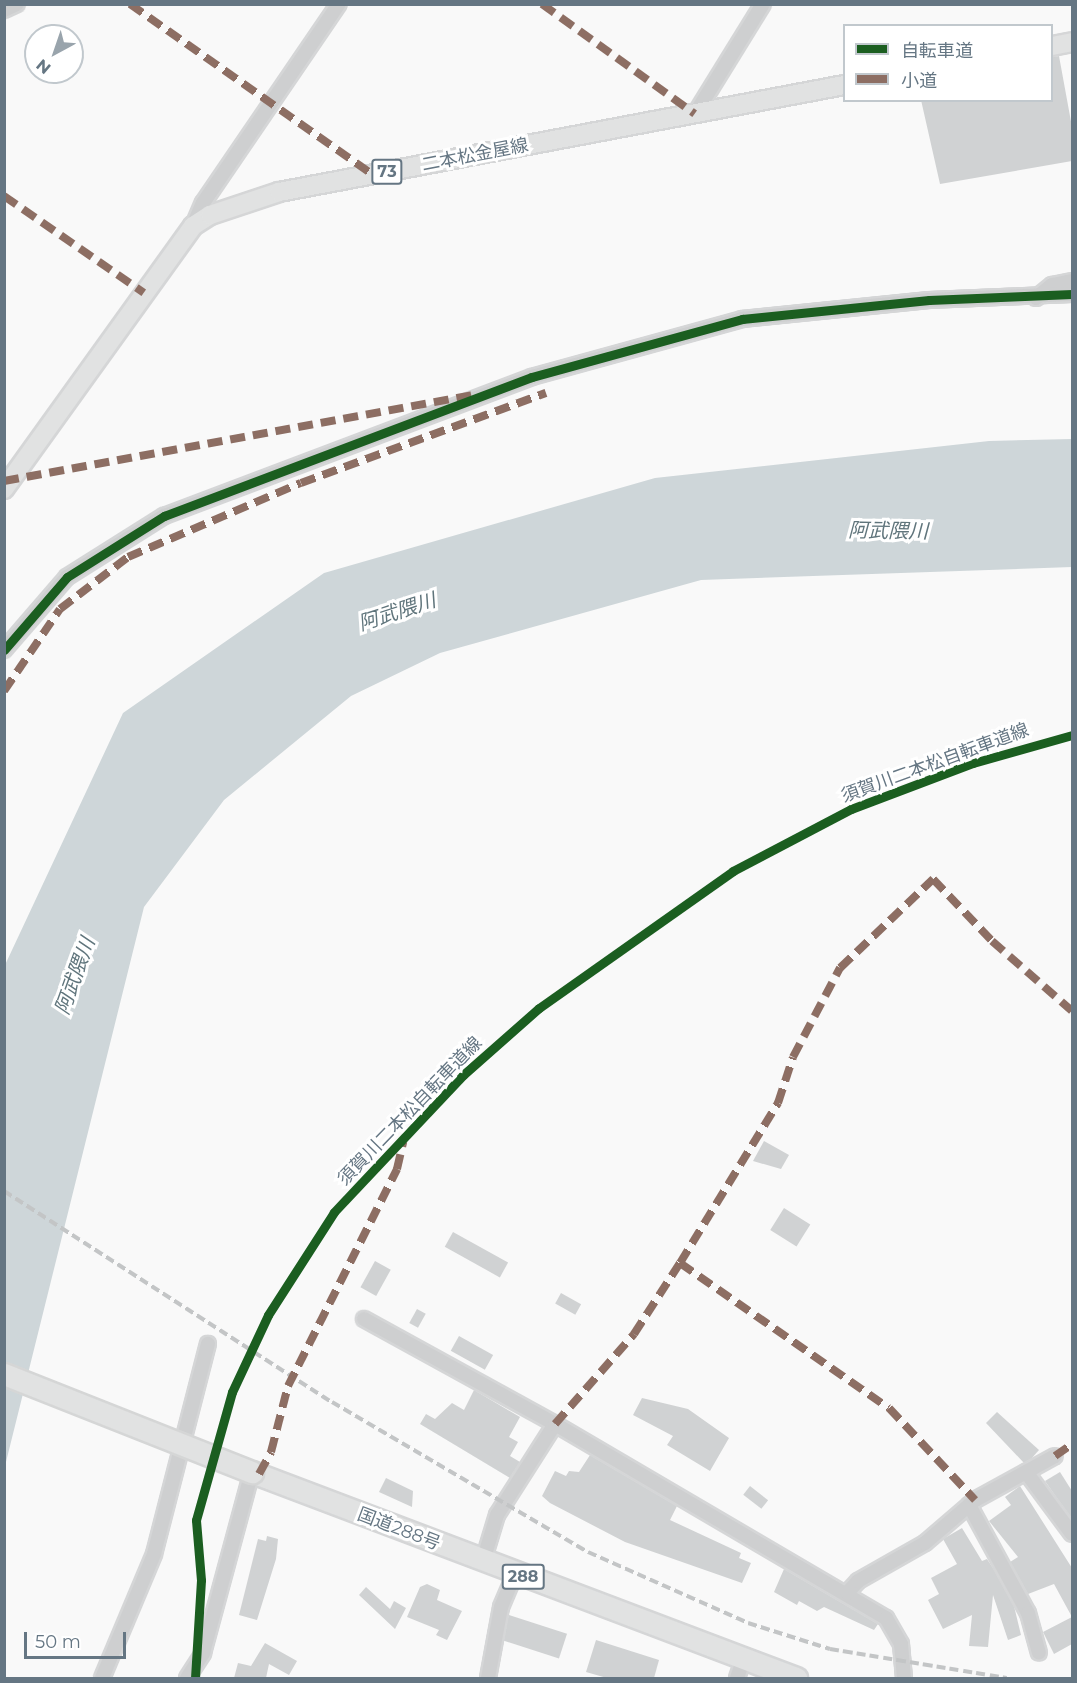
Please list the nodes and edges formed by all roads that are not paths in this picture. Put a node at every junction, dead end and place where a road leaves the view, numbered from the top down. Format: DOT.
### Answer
graph roads {
  1 [pos="17,4"];
  2 [pos="339,4"];
  3 [pos="763,4"];
  4 [pos="4,10"];
  5 [pos="1072,42"];
  6 [pos="1053,46"];
  7 [pos="843,85"];
  8 [pos="695,114"];
  9 [pos="193,225"];
  10 [pos="1072,281"];
  11 [pos="1072,294"];
  12 [pos="1036,297"];
  13 [pos="4,489"];
  14 [pos="4,650"];
  15 [pos="364,1319"];
  16 [pos="208,1344"];
  17 [pos="4,1374"];
  18 [pos="555,1424"];
  19 [pos="1055,1456"];
  20 [pos="252,1472"];
  21 [pos="1026,1472"];
  22 [pos="969,1505"];
  23 [pos="1072,1534"];
  24 [pos="483,1561"];
  25 [pos="515,1574"];
  26 [pos="848,1593"];
  27 [pos="1039,1653"];
  28 [pos="740,1670"];
  29 [pos="102,1678"];
  30 [pos="187,1678"];
  31 [pos="488,1678"];
  32 [pos="796,1678"];
  33 [pos="904,1678"];
  1 -- 4 [label="street"];
  2 -- 9 [label="street"];
  3 -- 8 [label="street"];
  5 -- 6 [label="main road"];
  7 -- 8 [label="main road, 二本松金屋線 / 73"];
  8 -- 9 [label="main road, 二本松金屋線 / 73"];
  9 -- 13 [label="main road"];
  10 -- 12 [label="street"];
  11 -- 12 [label="street"];
  12 -- 14 [label="street"];
  15 -- 18 [label="street"];
  16 -- 29 [label="street"];
  17 -- 20 [label="highway, 国道288号 / 288, bridge"];
  18 -- 24 [label="street"];
  18 -- 26 [label="street"];
  19 -- 21 [label="street"];
  20 -- 24 [label="highway, 国道288号 / 288"];
  20 -- 30 [label="street"];
  21 -- 22 [label="street"];
  21 -- 23 [label="street"];
  22 -- 26 [label="street"];
  22 -- 27 [label="street"];
  24 -- 25 [label="highway, 国道288号 / 288"];
  25 -- 28 [label="highway, 国道288号 / 288"];
  25 -- 31 [label="street"];
  26 -- 33 [label="street"];
  28 -- 32 [label="highway, 国道288号 / 288"];
}
